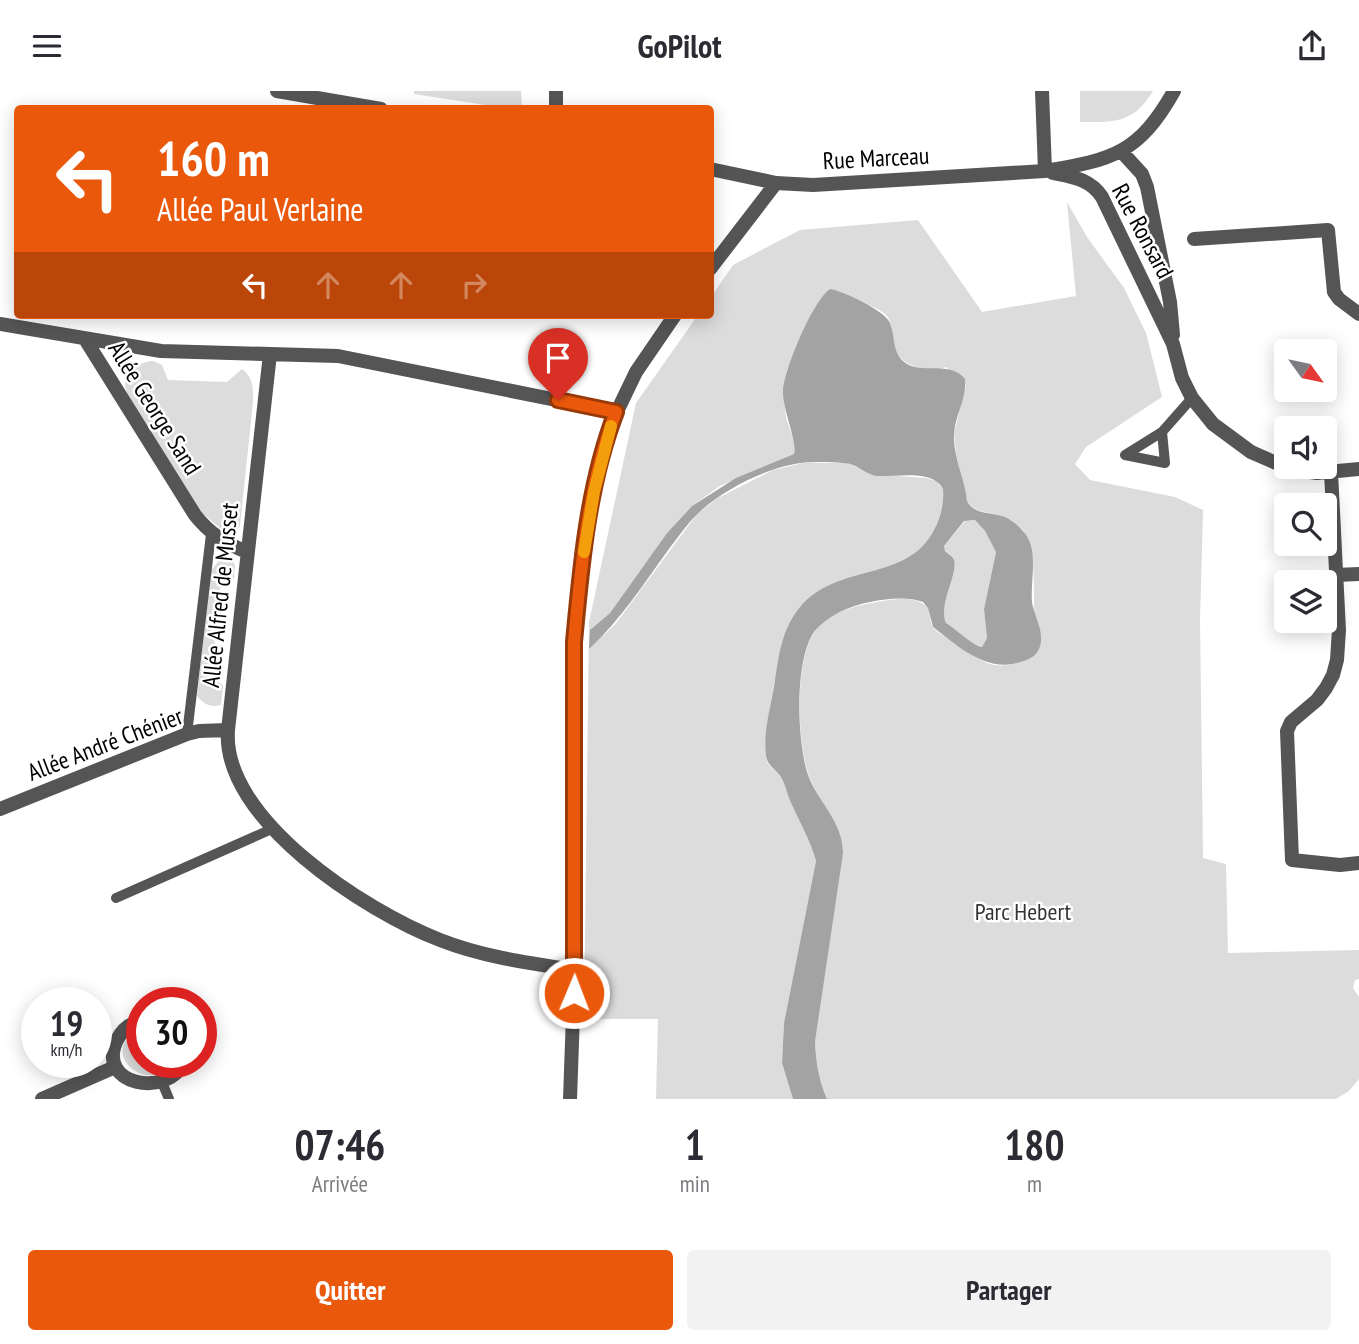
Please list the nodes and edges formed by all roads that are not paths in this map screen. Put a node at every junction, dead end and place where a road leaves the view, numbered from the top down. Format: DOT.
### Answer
graph roads {
  1 [pos="277,91"];
  2 [pos="1042,91"];
  3 [pos="1174,91"];
  4 [pos="358,105"];
  5 [pos="1121,151"];
  6 [pos="714,170"];
  7 [pos="1045,171"];
  8 [pos="776,183"];
  9 [pos="1194,239"];
  10 [pos="714,264"];
  11 [pos="1359,314"];
  12 [pos="672,319"];
  13 [pos="0,324"];
  14 [pos="85,339"];
  15 [pos="1174,344"];
  16 [pos="270,354"];
  17 [pos="1192,398"];
  18 [pos="616,412"];
  19 [pos="1162,432"];
  20 [pos="1274,463"];
  21 [pos="1359,469"];
  22 [pos="1337,471"];
  23 [pos="1331,479"];
  24 [pos="211,534"];
  25 [pos="247,552"];
  26 [pos="1336,570"];
  27 [pos="1359,574"];
  28 [pos="1337,575"];
  29 [pos="1337,599"];
  30 [pos="228,730"];
  31 [pos="187,734"];
  32 [pos="0,809"];
  33 [pos="274,828"];
  34 [pos="1359,863"];
  35 [pos="116,898"];
  36 [pos="575,970"];
  37 [pos="126,1029"];
  38 [pos="115,1067"];
  39 [pos="177,1078"];
  40 [pos="167,1093"];
  41 [pos="42,1099"];
  42 [pos="570,1099"];
  1 -- 4 [label="street"];
  2 -- 7 [label="street"];
  3 -- 5 [label="street"];
  5 -- 7 [label="street"];
  5 -- 15 [label="street, Rue Ronsard"];
  6 -- 8 [label="street, Rue Marceau"];
  7 -- 8 [label="street, Rue Marceau"];
  7 -- 15 [label="street, Rue Ronsard"];
  8 -- 10 [label="street"];
  9 -- 11 [label="street"];
  12 -- 18 [label="street"];
  13 -- 14 [label="street"];
  14 -- 16 [label="street"];
  14 -- 24 [label="street, Allée George Sand"];
  15 -- 17 [label="street, Rue Ronsard"];
  16 -- 18 [label="street"];
  16 -- 25 [label="street, Allée Alfred de Musset"];
  17 -- 19 [label="lane"];
  17 -- 20 [label="street, Rue Ronsard"];
  18 -- 36 [label="street"];
  21 -- 22 [label="street, Rue Ronsard"];
  23 -- 26 [label="street"];
  24 -- 25 [label="street, Allée George Sand"];
  24 -- 31 [label="lane"];
  25 -- 30 [label="street, Allée Alfred de Musset"];
  27 -- 28 [label="street"];
  29 -- 34 [label="street"];
  30 -- 31 [label="street, Allée André Chénier"];
  30 -- 33 [label="street, Allée Alfred de Musset"];
  31 -- 32 [label="street, Allée André Chénier"];
  33 -- 35 [label="lane"];
  33 -- 36 [label="street, Allée Alfred de Musset"];
  36 -- 42 [label="street"];
  37 -- 38 [label="street"];
  38 -- 40 [label="street"];
  38 -- 41 [label="street"];
  39 -- 40 [label="street"];
}
